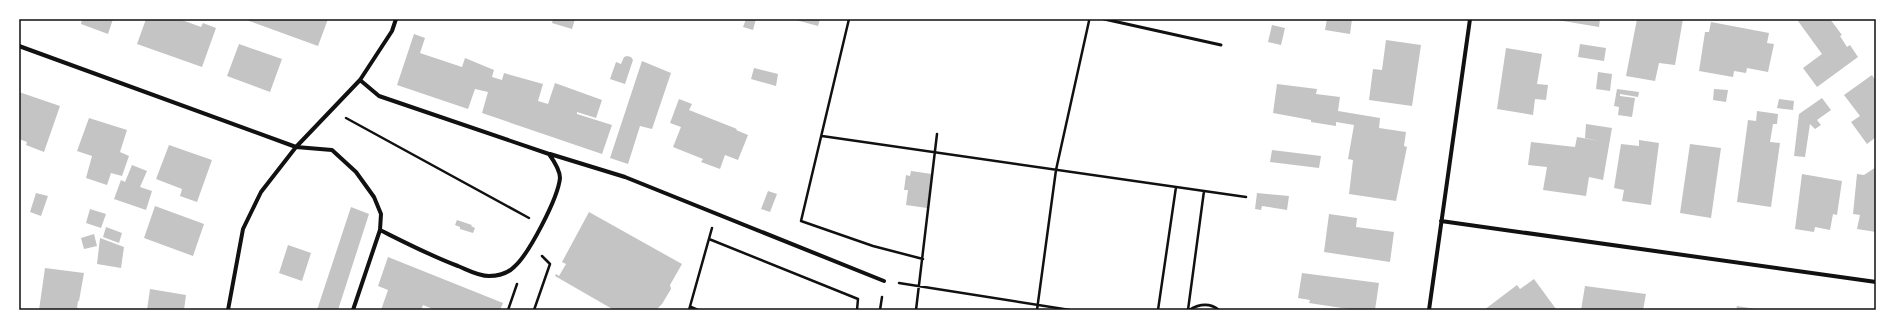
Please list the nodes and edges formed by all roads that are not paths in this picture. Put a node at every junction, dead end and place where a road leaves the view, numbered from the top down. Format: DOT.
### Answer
graph roads {
  1 [pos="396,19"];
  2 [pos="1104,19"];
  3 [pos="1470,19"];
  4 [pos="1221,45"];
  5 [pos="19,46"];
  6 [pos="360,80"];
  7 [pos="296,147"];
  8 [pos="549,154"];
  9 [pos="1441,221"];
  10 [pos="380,230"];
  11 [pos="884,281"];
  12 [pos="1876,282"];
  13 [pos="228,310"];
  14 [pos="353,310"];
  15 [pos="1429,310"];
  1 -- 6 [label="street"];
  2 -- 4 [label="lane"];
  3 -- 9 [label="street"];
  5 -- 7 [label="street"];
  6 -- 7 [label="street"];
  6 -- 8 [label="street"];
  7 -- 10 [label="street"];
  7 -- 13 [label="street"];
  8 -- 10 [label="street"];
  8 -- 11 [label="street"];
  9 -- 12 [label="street"];
  9 -- 15 [label="street"];
  10 -- 14 [label="street"];
}
